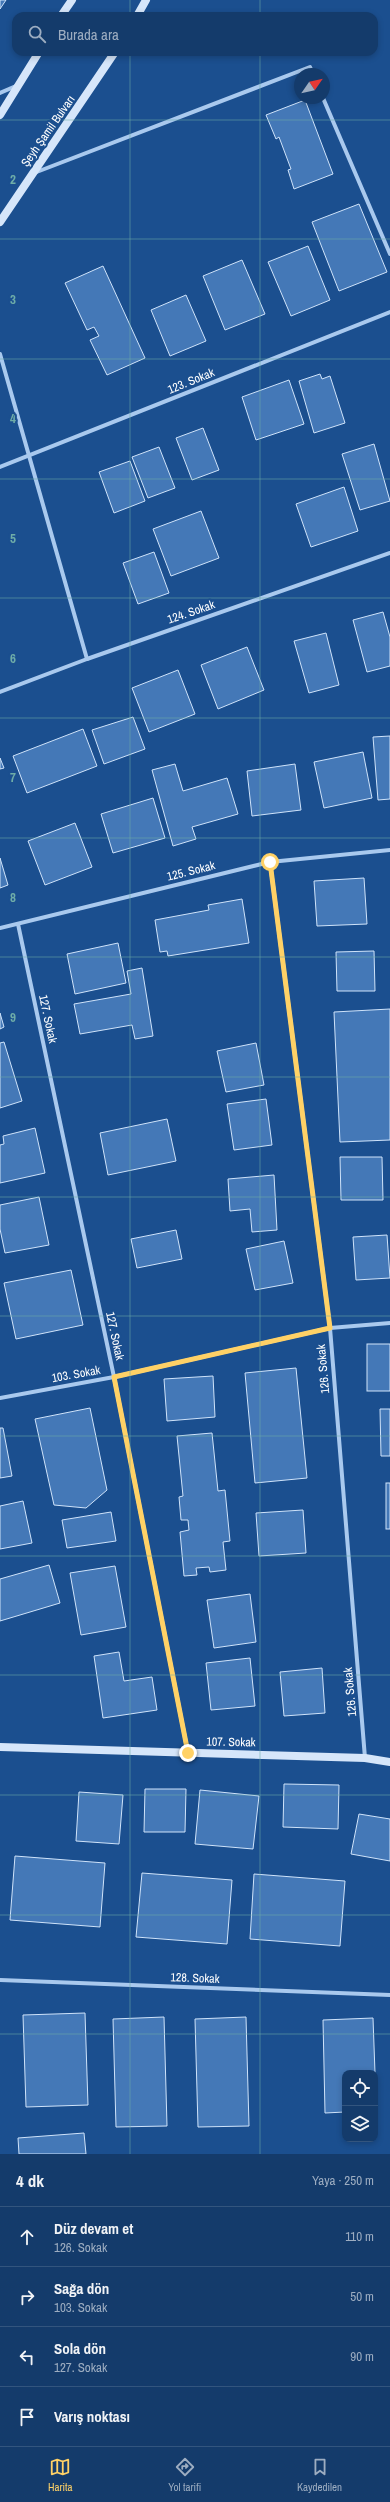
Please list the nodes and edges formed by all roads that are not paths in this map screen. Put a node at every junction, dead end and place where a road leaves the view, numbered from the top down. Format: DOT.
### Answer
graph roads {
  1 [pos="72,0"];
  2 [pos="146,0"];
  3 [pos="64,12"];
  4 [pos="138,12"];
  5 [pos="37,56"];
  6 [pos="112,56"];
  7 [pos="294,73"];
  8 [pos="18,86"];
  9 [pos="0,92"];
  10 [pos="326,104"];
  11 [pos="0,115"];
  12 [pos="33,174"];
  13 [pos="0,222"];
  14 [pos="390,254"];
  15 [pos="390,312"];
  16 [pos="0,354"];
  17 [pos="30,456"];
  18 [pos="0,467"];
  19 [pos="390,553"];
  20 [pos="87,659"];
  21 [pos="0,692"];
  22 [pos="390,850"];
  23 [pos="270,862"];
  24 [pos="18,924"];
  25 [pos="0,928"];
  26 [pos="390,1323"];
  27 [pos="330,1328"];
  28 [pos="114,1377"];
  29 [pos="0,1398"];
  30 [pos="0,1747"];
  31 [pos="188,1753"];
  32 [pos="365,1758"];
  33 [pos="390,1762"];
  34 [pos="0,1980"];
  35 [pos="390,1995"];
  1 -- 3 [label="main road"];
  2 -- 4 [label="main road"];
  5 -- 8 [label="main road"];
  6 -- 12 [label="main road, Şeyh Şamil Bulvarı"];
  7 -- 12 [label="street"];
  8 -- 9 [label="street"];
  8 -- 11 [label="main road"];
  10 -- 14 [label="street"];
  12 -- 13 [label="main road, Şeyh Şamil Bulvarı"];
  15 -- 17 [label="street, 123. Sokak"];
  16 -- 17 [label="street"];
  17 -- 18 [label="street, 123. Sokak"];
  17 -- 20 [label="street"];
  19 -- 20 [label="street, 124. Sokak"];
  20 -- 21 [label="street, 124. Sokak"];
  22 -- 23 [label="street, 125. Sokak"];
  23 -- 24 [label="street, 125. Sokak"];
  23 -- 27 [label="street, 126. Sokak"];
  24 -- 25 [label="street, 125. Sokak"];
  24 -- 28 [label="street, 127. Sokak"];
  26 -- 27 [label="street, 103. Sokak"];
  27 -- 28 [label="street, 103. Sokak"];
  27 -- 32 [label="street, 126. Sokak"];
  28 -- 29 [label="street, 103. Sokak"];
  28 -- 31 [label="street, 127. Sokak"];
  30 -- 31 [label="main road, 107. Sokak"];
  31 -- 32 [label="main road, 107. Sokak"];
  32 -- 33 [label="main road, 107. Sokak"];
  34 -- 35 [label="street, 128. Sokak"];
}
